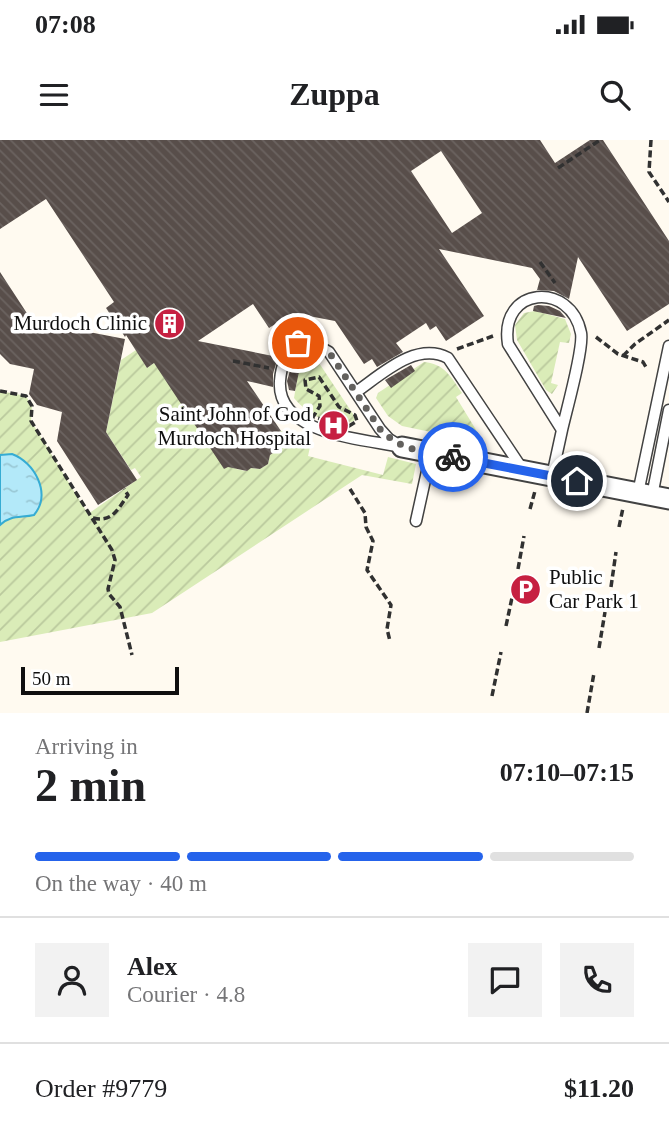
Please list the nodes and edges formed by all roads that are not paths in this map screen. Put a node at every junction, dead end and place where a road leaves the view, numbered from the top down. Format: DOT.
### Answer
graph roads {
  1 [pos="669,346"];
  2 [pos="356,393"];
  3 [pos="669,410"];
  4 [pos="562,430"];
  5 [pos="402,447"];
  6 [pos="431,453"];
  7 [pos="524,470"];
  8 [pos="552,476"];
  9 [pos="646,498"];
  10 [pos="416,521"];
  1 -- 9 [label="lane"];
  2 -- 5 [label="lane"];
  2 -- 5 [label="lane"];
  2 -- 7 [label="lane"];
  3 -- 9 [label="lane"];
  4 -- 4 [label="lane"];
  4 -- 8 [label="lane"];
  5 -- 6 [label="street"];
  6 -- 7 [label="street"];
  6 -- 10 [label="lane"];
  7 -- 8 [label="street"];
  8 -- 9 [label="street"];
}
